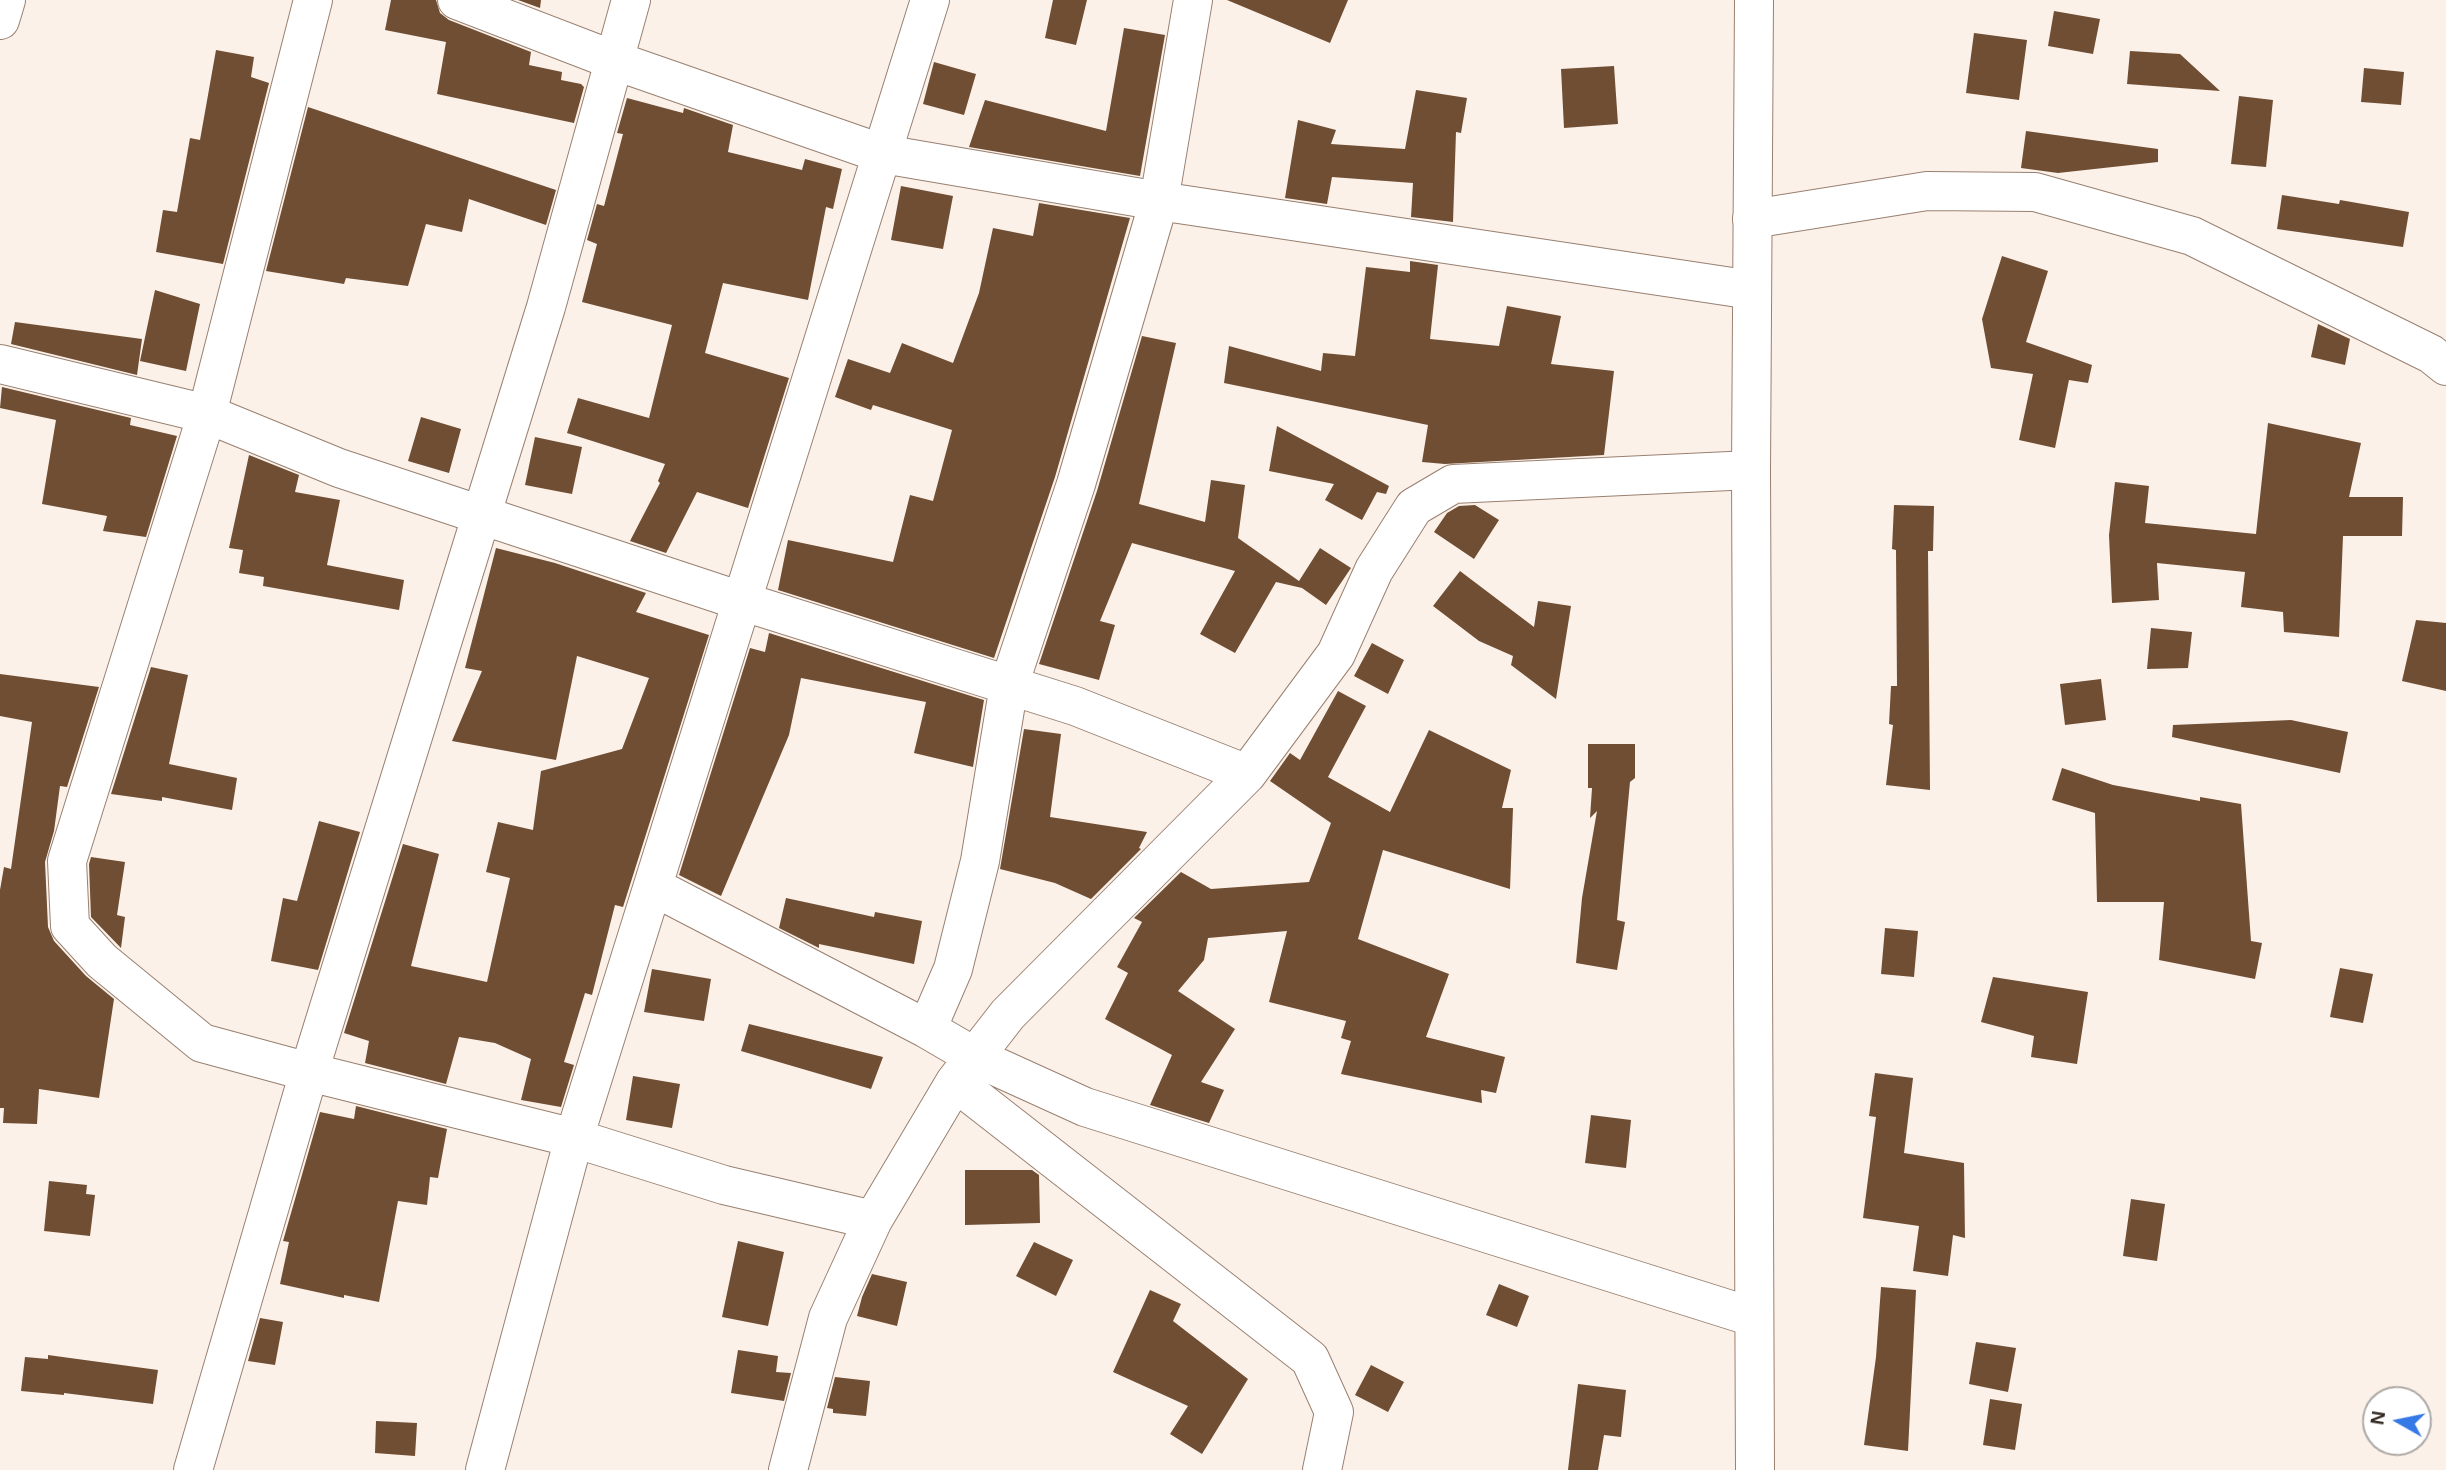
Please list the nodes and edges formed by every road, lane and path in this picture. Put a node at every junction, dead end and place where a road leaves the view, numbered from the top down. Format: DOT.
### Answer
graph roads {
  1 [pos="6,0"];
  2 [pos="313,0"];
  3 [pos="457,0"];
  4 [pos="631,0"];
  5 [pos="930,0"];
  6 [pos="1194,0"];
  7 [pos="1754,0"];
  8 [pos="0,20"];
  9 [pos="613,60"];
  10 [pos="883,154"];
  11 [pos="1159,201"];
  12 [pos="1752,219"];
  13 [pos="1752,290"];
  14 [pos="0,364"];
  15 [pos="2446,366"];
  16 [pos="206,414"];
  17 [pos="1751,470"];
  18 [pos="480,515"];
  19 [pos="744,602"];
  20 [pos="1009,685"];
  21 [pos="1247,774"];
  22 [pos="654,887"];
  23 [pos="927,1029"];
  24 [pos="965,1070"];
  25 [pos="309,1072"];
  26 [pos="574,1138"];
  27 [pos="873,1220"];
  28 [pos="1753,1317"];
  29 [pos="193,1470"];
  30 [pos="485,1470"];
  31 [pos="788,1470"];
  32 [pos="1322,1470"];
  33 [pos="1755,1470"];
  1 -- 8 [label="street"];
  2 -- 16 [label="street"];
  3 -- 9 [label="street"];
  4 -- 9 [label="street"];
  5 -- 10 [label="street"];
  6 -- 11 [label="street"];
  7 -- 12 [label="street"];
  9 -- 10 [label="street"];
  9 -- 18 [label="street"];
  10 -- 11 [label="street"];
  10 -- 19 [label="street"];
  11 -- 13 [label="street"];
  11 -- 20 [label="street"];
  12 -- 13 [label="street"];
  12 -- 15 [label="street"];
  13 -- 17 [label="street"];
  14 -- 16 [label="street"];
  16 -- 18 [label="street"];
  16 -- 25 [label="street"];
  17 -- 21 [label="street"];
  17 -- 28 [label="street"];
  18 -- 19 [label="street"];
  18 -- 25 [label="street"];
  19 -- 20 [label="street"];
  19 -- 22 [label="street"];
  20 -- 21 [label="street"];
  20 -- 23 [label="street"];
  21 -- 24 [label="street"];
  22 -- 23 [label="street"];
  22 -- 26 [label="street"];
  23 -- 24 [label="street"];
  24 -- 27 [label="street"];
  24 -- 28 [label="street"];
  24 -- 32 [label="street"];
  25 -- 26 [label="street"];
  25 -- 29 [label="street"];
  26 -- 27 [label="street"];
  26 -- 30 [label="street"];
  27 -- 31 [label="street"];
  28 -- 33 [label="street"];
}
